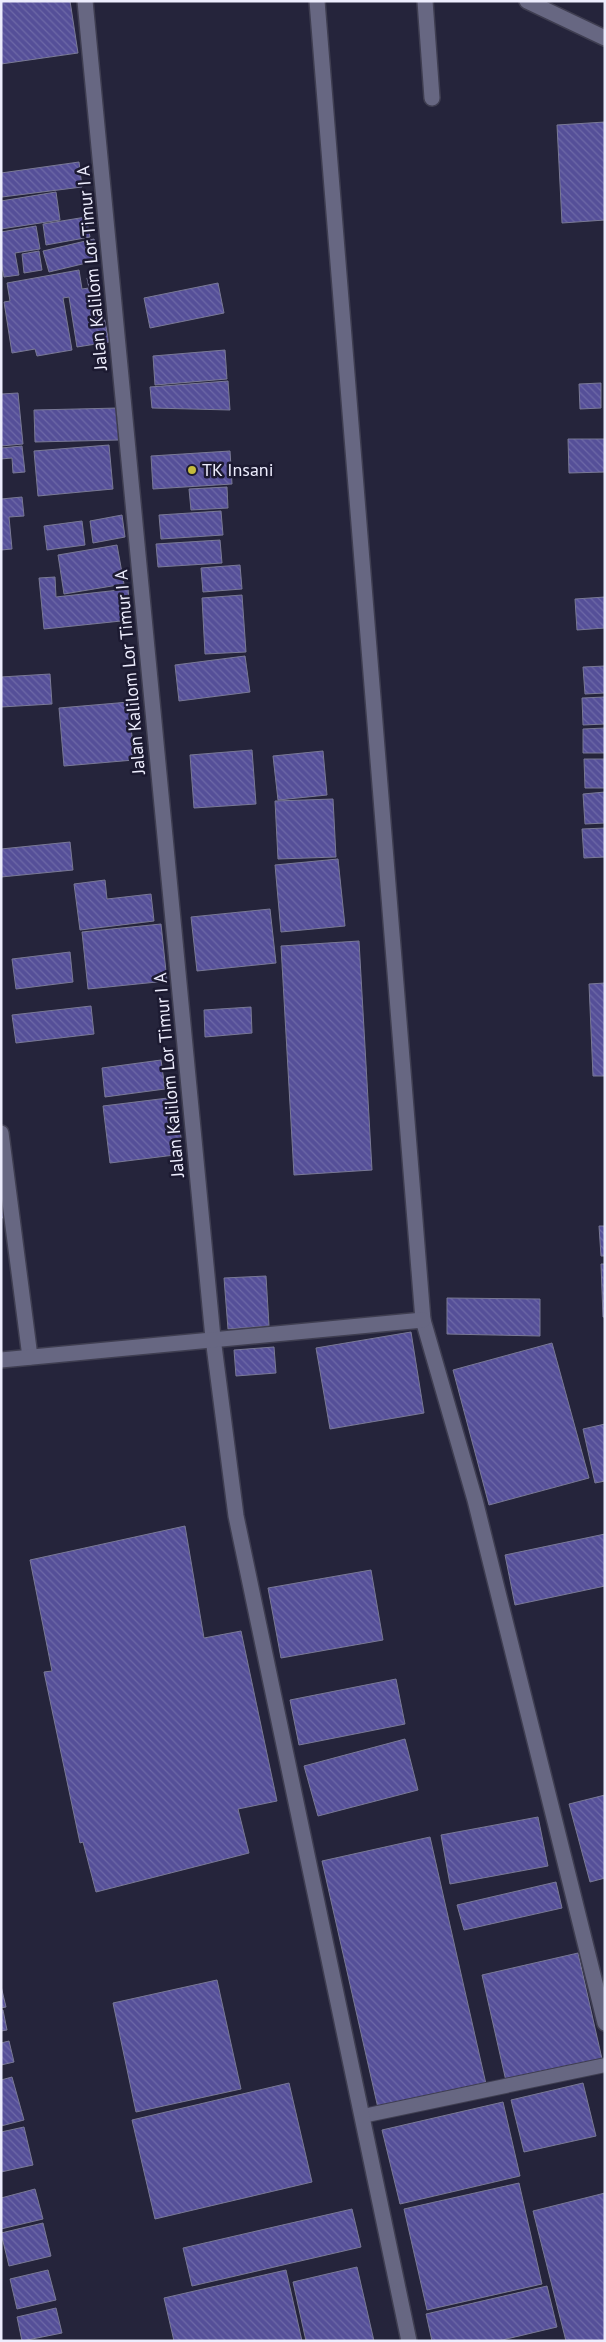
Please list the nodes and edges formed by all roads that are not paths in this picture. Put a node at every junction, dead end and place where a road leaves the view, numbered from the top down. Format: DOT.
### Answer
graph roads {
  1 [pos="85,1"];
  2 [pos="317,1"];
  3 [pos="425,1"];
  4 [pos="527,1"];
  5 [pos="605,38"];
  6 [pos="432,98"];
  7 [pos="1,1132"];
  8 [pos="423,1320"];
  9 [pos="213,1338"];
  10 [pos="30,1357"];
  11 [pos="1,1360"];
  12 [pos="605,2023"];
  13 [pos="605,2065"];
  14 [pos="363,2116"];
  15 [pos="409,2341"];
  1 -- 9 [label="street, Jalan Kalilom Lor Timur I A"];
  2 -- 8 [label="street"];
  3 -- 6 [label="street"];
  4 -- 5 [label="street"];
  7 -- 10 [label="street"];
  8 -- 9 [label="street"];
  8 -- 12 [label="street"];
  9 -- 10 [label="street"];
  9 -- 14 [label="street, Jalan Kalilom Lor Timur I A"];
  10 -- 11 [label="street"];
  13 -- 14 [label="lane"];
  14 -- 15 [label="street, Jalan Kalilom Lor Timur I A"];
}
